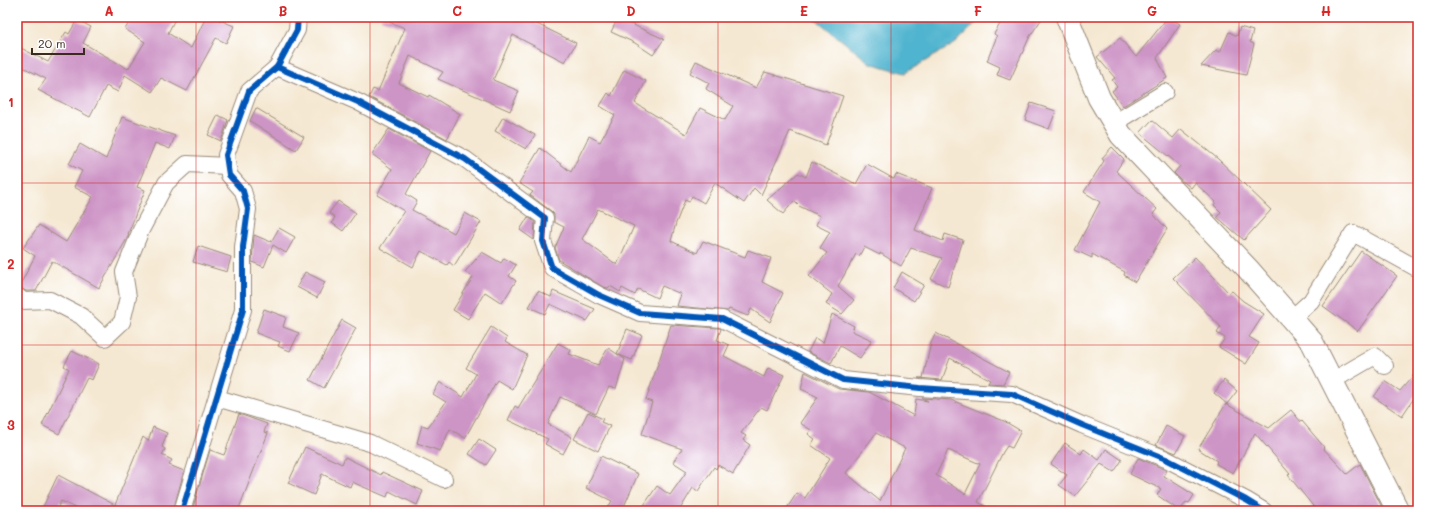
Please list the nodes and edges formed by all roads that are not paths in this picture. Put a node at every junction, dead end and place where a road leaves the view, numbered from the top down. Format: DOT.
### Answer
graph roads {
  1 [pos="298,17"];
  2 [pos="1067,17"];
  3 [pos="277,67"];
  4 [pos="1166,92"];
  5 [pos="1114,123"];
  6 [pos="228,166"];
  7 [pos="1418,269"];
  8 [pos="17,296"];
  9 [pos="1292,319"];
  10 [pos="1384,366"];
  11 [pos="1332,381"];
  12 [pos="217,398"];
  13 [pos="444,479"];
  14 [pos="182,511"];
  15 [pos="1264,511"];
  16 [pos="1398,511"];
  1 -- 3 [label="street"];
  2 -- 5 [label="main road"];
  3 -- 6 [label="street"];
  3 -- 15 [label="street"];
  4 -- 5 [label="street"];
  5 -- 9 [label="main road"];
  6 -- 8 [label="street"];
  6 -- 12 [label="street"];
  7 -- 9 [label="street"];
  9 -- 11 [label="main road"];
  10 -- 11 [label="street"];
  11 -- 16 [label="main road"];
  12 -- 13 [label="street"];
  12 -- 14 [label="street"];
}
